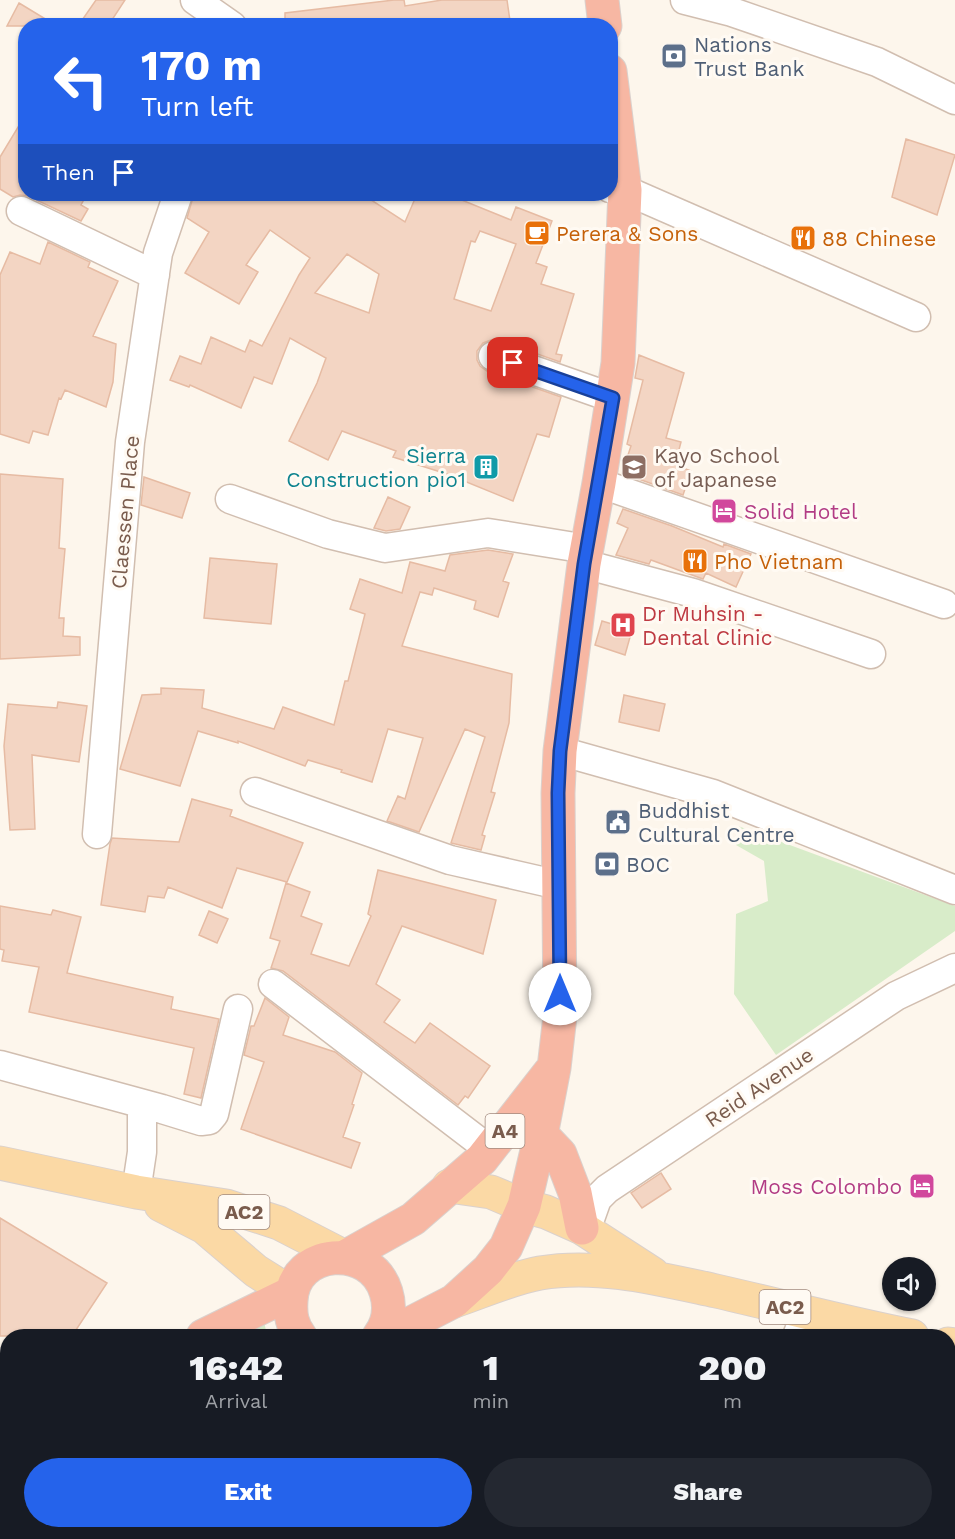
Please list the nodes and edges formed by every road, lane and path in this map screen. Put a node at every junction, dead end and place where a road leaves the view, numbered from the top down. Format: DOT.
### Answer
graph roads {
  1 [pos="195,0"];
  2 [pos="602,0"];
  3 [pos="685,0"];
  4 [pos="221,18"];
  5 [pos="604,18"];
  6 [pos="955,100"];
  7 [pos="618,189"];
  8 [pos="176,201"];
  9 [pos="21,211"];
  10 [pos="155,275"];
  11 [pos="916,317"];
  12 [pos="493,356"];
  13 [pos="613,398"];
  14 [pos="599,483"];
  15 [pos="230,499"];
  16 [pos="585,556"];
  17 [pos="944,604"];
  18 [pos="871,654"];
  19 [pos="560,751"];
  20 [pos="255,792"];
  21 [pos="97,834"];
  22 [pos="559,885"];
  23 [pos="955,890"];
  24 [pos="955,968"];
  25 [pos="273,984"];
  26 [pos="238,1009"];
  27 [pos="0,1065"];
  28 [pos="554,1068"];
  29 [pos="142,1104"];
  30 [pos="541,1134"];
  31 [pos="490,1150"];
  32 [pos="0,1163"];
  33 [pos="449,1186"];
  34 [pos="136,1192"];
  35 [pos="524,1206"];
  36 [pos="584,1229"];
  37 [pos="345,1257"];
  38 [pos="659,1278"];
  39 [pos="291,1293"];
  40 [pos="454,1301"];
  41 [pos="802,1324"];
  42 [pos="217,1329"];
  43 [pos="295,1329"];
  44 [pos="383,1329"];
  45 [pos="400,1329"];
  46 [pos="876,1329"];
  1 -- 4 [label="street"];
  2 -- 5 [label="highway"];
  3 -- 6 [label="street"];
  7 -- 11 [label="street"];
  7 -- 13 [label="highway, A4"];
  8 -- 10 [label="street, Claessen Place"];
  9 -- 10 [label="street"];
  10 -- 21 [label="street, Claessen Place"];
  12 -- 13 [label="street"];
  13 -- 14 [label="highway, A4"];
  14 -- 16 [label="highway, A4"];
  14 -- 17 [label="street"];
  15 -- 16 [label="street"];
  16 -- 18 [label="street"];
  16 -- 19 [label="highway, A4"];
  19 -- 22 [label="highway, A4"];
  19 -- 23 [label="street"];
  20 -- 22 [label="street"];
  22 -- 28 [label="highway, A4"];
  24 -- 36 [label="street, Reid Avenue"];
  25 -- 31 [label="street"];
  26 -- 29 [label="street"];
  27 -- 29 [label="street"];
  28 -- 30 [label="highway, A4"];
  28 -- 31 [label="highway, A4"];
  29 -- 34 [label="street"];
  30 -- 35 [label="highway, A4"];
  30 -- 36 [label="highway"];
  31 -- 33 [label="highway, A4"];
  32 -- 34 [label="main road, AC2"];
  33 -- 35 [label="main road, AC2"];
  33 -- 37 [label="highway, A4"];
  34 -- 37 [label="main road, AC2"];
  34 -- 39 [label="main road, AC2"];
  35 -- 36 [label="main road, AC2"];
  35 -- 40 [label="highway, A4"];
  36 -- 38 [label="main road, AC2"];
  37 -- 39 [label="highway"];
  37 -- 44 [label="highway"];
  38 -- 40 [label="main road, AC2"];
  38 -- 41 [label="main road, AC2"];
  39 -- 42 [label="highway"];
  39 -- 43 [label="highway"];
  40 -- 45 [label="highway, A4"];
  41 -- 46 [label="main road, AC2"];
}
